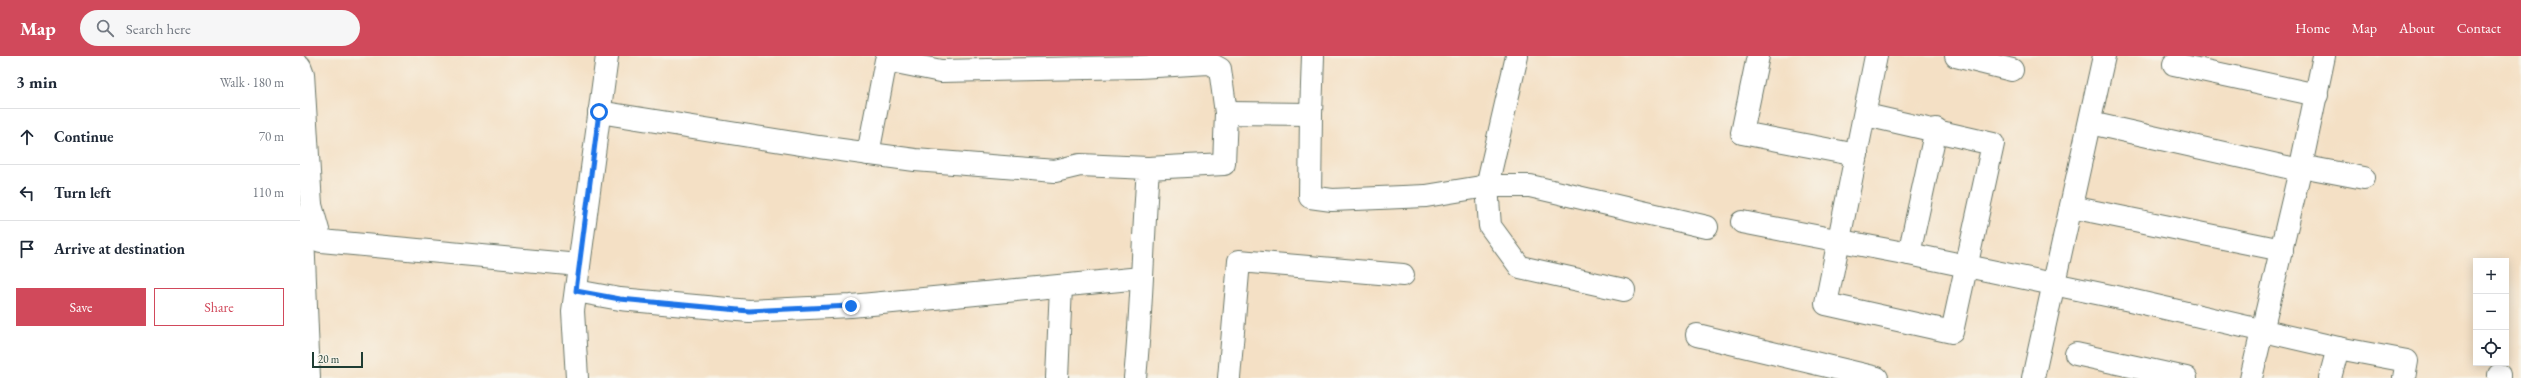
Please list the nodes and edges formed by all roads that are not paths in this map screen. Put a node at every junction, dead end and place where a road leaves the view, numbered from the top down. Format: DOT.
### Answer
graph roads {
  1 [pos="607,56"];
  2 [pos="1313,56"];
  3 [pos="1517,56"];
  4 [pos="1758,56"];
  5 [pos="1876,56"];
  6 [pos="1956,56"];
  7 [pos="2104,56"];
  8 [pos="2324,56"];
  9 [pos="2174,64"];
  10 [pos="300,66"];
  11 [pos="2012,70"];
  12 [pos="2316,95"];
  13 [pos="599,112"];
  14 [pos="1226,113"];
  15 [pos="1311,114"];
  16 [pos="1866,114"];
  17 [pos="2090,123"];
  18 [pos="1936,130"];
  19 [pos="868,154"];
  20 [pos="1857,155"];
  21 [pos="1148,168"];
  22 [pos="2301,168"];
  23 [pos="2364,178"];
  24 [pos="1487,186"];
  25 [pos="311,205"];
  26 [pos="2071,207"];
  27 [pos="1742,222"];
  28 [pos="1707,227"];
  29 [pos="1838,241"];
  30 [pos="2282,250"];
  31 [pos="1909,254"];
  32 [pos="579,265"];
  33 [pos="1966,266"];
  34 [pos="1403,275"];
  35 [pos="1141,278"];
  36 [pos="2054,284"];
  37 [pos="1062,286"];
  38 [pos="1624,290"];
  39 [pos="576,291"];
  40 [pos="2263,331"];
  41 [pos="1697,335"];
  42 [pos="2338,348"];
  43 [pos="2076,354"];
  44 [pos="309,378"];
  45 [pos="577,378"];
  46 [pos="1056,378"];
  47 [pos="1135,378"];
  48 [pos="1229,378"];
  49 [pos="1877,378"];
  50 [pos="2033,378"];
  51 [pos="2186,378"];
  52 [pos="2251,378"];
  53 [pos="2330,378"];
  54 [pos="2404,378"];
  1 -- 13 [label="street"];
  2 -- 15 [label="street"];
  3 -- 24 [label="street"];
  4 -- 20 [label="street"];
  5 -- 16 [label="street"];
  6 -- 11 [label="street"];
  7 -- 17 [label="street"];
  8 -- 12 [label="street"];
  9 -- 12 [label="street"];
  10 -- 25 [label="street"];
  12 -- 22 [label="street"];
  13 -- 19 [label="street"];
  13 -- 32 [label="street"];
  14 -- 15 [label="street"];
  14 -- 19 [label="street"];
  14 -- 21 [label="street"];
  15 -- 24 [label="street"];
  16 -- 18 [label="street"];
  16 -- 20 [label="street"];
  17 -- 22 [label="street"];
  17 -- 26 [label="street"];
  18 -- 31 [label="street"];
  18 -- 33 [label="street"];
  19 -- 21 [label="street"];
  20 -- 29 [label="street"];
  21 -- 35 [label="street"];
  22 -- 23 [label="street"];
  22 -- 30 [label="street"];
  24 -- 28 [label="street"];
  24 -- 38 [label="street"];
  25 -- 32 [label="street"];
  25 -- 44 [label="street"];
  26 -- 30 [label="street"];
  26 -- 36 [label="street"];
  27 -- 29 [label="street"];
  29 -- 31 [label="street"];
  29 -- 33 [label="street"];
  30 -- 40 [label="street"];
  31 -- 33 [label="street"];
  32 -- 39 [label="street"];
  33 -- 36 [label="street"];
  34 -- 48 [label="street"];
  35 -- 37 [label="street"];
  35 -- 47 [label="street"];
  36 -- 40 [label="street"];
  36 -- 50 [label="street"];
  37 -- 39 [label="street"];
  37 -- 46 [label="street"];
  39 -- 45 [label="street"];
  40 -- 42 [label="street"];
  40 -- 52 [label="street"];
  41 -- 49 [label="street"];
  42 -- 53 [label="street"];
  42 -- 54 [label="street"];
  43 -- 51 [label="street"];
}
